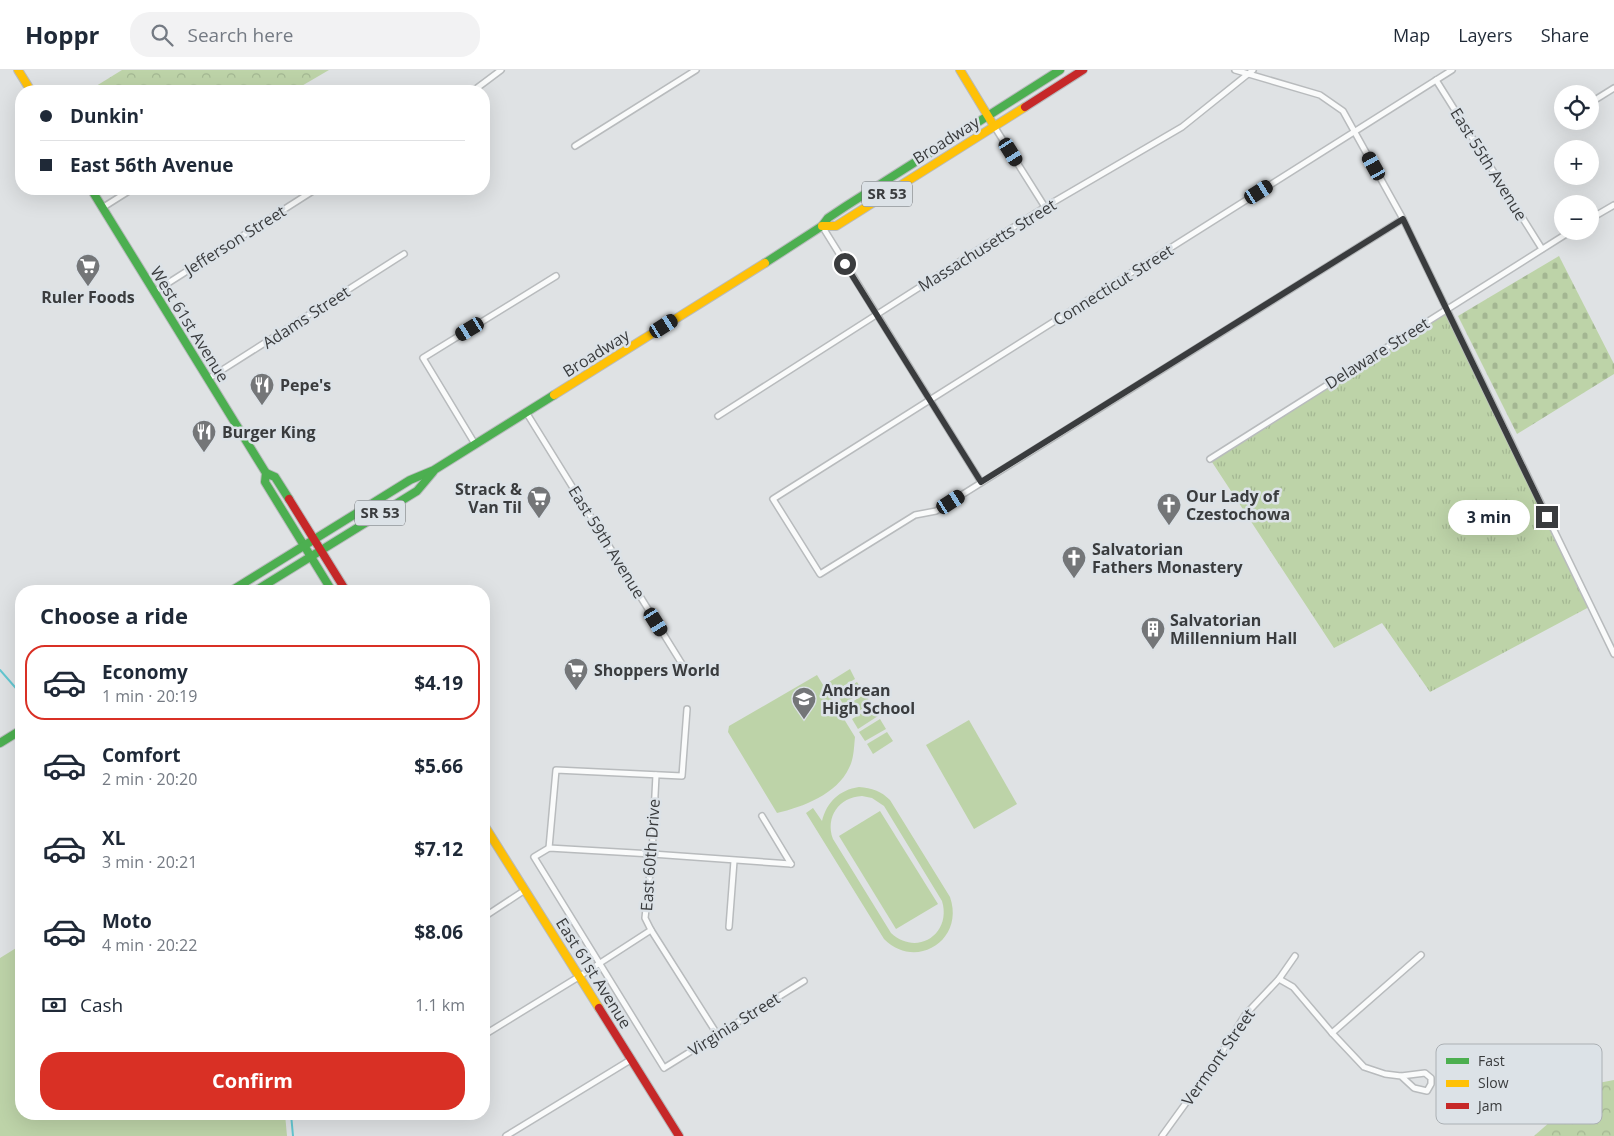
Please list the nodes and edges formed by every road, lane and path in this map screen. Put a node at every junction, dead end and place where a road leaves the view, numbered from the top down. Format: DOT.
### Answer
graph roads {
  1 [pos="18,70"];
  2 [pos="501,70"];
  3 [pos="696,70"];
  4 [pos="960,70"];
  5 [pos="1060,70"];
  6 [pos="1083,70"];
  7 [pos="1235,70"];
  8 [pos="1253,70"];
  9 [pos="1452,70"];
  10 [pos="1246,74"];
  11 [pos="1436,80"];
  12 [pos="27,85"];
  13 [pos="481,85"];
  14 [pos="1614,88"];
  15 [pos="1599,97"];
  16 [pos="988,115"];
  17 [pos="994,126"];
  18 [pos="1355,132"];
  19 [pos="575,146"];
  20 [pos="94,195"];
  21 [pos="123,195"];
  22 [pos="307,195"];
  23 [pos="1614,205"];
  24 [pos="1045,207"];
  25 [pos="102,208"];
  26 [pos="1599,214"];
  27 [pos="1403,219"];
  28 [pos="822,226"];
  29 [pos="1556,240"];
  30 [pos="1542,249"];
  31 [pos="404,254"];
  32 [pos="556,276"];
  33 [pos="154,292"];
  34 [pos="1446,310"];
  35 [pos="876,314"];
  36 [pos="208,379"];
  37 [pos="929,400"];
  38 [pos="526,412"];
  39 [pos="718,416"];
  40 [pos="476,444"];
  41 [pos="1210,459"];
  42 [pos="434,470"];
  43 [pos="266,473"];
  44 [pos="981,482"];
  45 [pos="314,540"];
  46 [pos="304,545"];
  47 [pos="320,550"];
  48 [pos="310,556"];
  49 [pos="240,585"];
  50 [pos="264,585"];
  51 [pos="328,585"];
  52 [pos="342,585"];
  53 [pos="1614,654"];
  54 [pos="687,672"];
  55 [pos="687,709"];
  56 [pos="15,734"];
  57 [pos="0,743"];
  58 [pos="656,775"];
  59 [pos="762,816"];
  60 [pos="490,835"];
  61 [pos="549,848"];
  62 [pos="652,854"];
  63 [pos="734,861"];
  64 [pos="525,890"];
  65 [pos="490,913"];
  66 [pos="729,927"];
  67 [pos="650,930"];
  68 [pos="1421,955"];
  69 [pos="1295,956"];
  70 [pos="599,964"];
  71 [pos="580,976"];
  72 [pos="1279,979"];
  73 [pos="804,981"];
  74 [pos="490,1031"];
  75 [pos="1332,1033"];
  76 [pos="717,1034"];
  77 [pos="632,1059"];
  78 [pos="1401,1076"];
  79 [pos="506,1136"];
  80 [pos="679,1136"];
  81 [pos="1162,1136"];
  1 -- 12 [label="main road"];
  2 -- 13 [label="street"];
  3 -- 19 [label="street"];
  4 -- 16 [label="main road"];
  5 -- 16 [label="main road, Broadway / SR 53"];
  6 -- 17 [label="main road, Broadway / SR 53"];
  7 -- 10 [label="street"];
  8 -- 10 [label="street, Massachusetts Street"];
  9 -- 11 [label="street, Connecticut Street"];
  10 -- 18 [label="street"];
  10 -- 24 [label="street, Massachusetts Street"];
  11 -- 18 [label="street, Connecticut Street"];
  11 -- 30 [label="street, East 55th Avenue"];
  14 -- 15 [label="street"];
  16 -- 17 [label="main road"];
  16 -- 28 [label="main road, Broadway / SR 53"];
  17 -- 24 [label="street"];
  17 -- 28 [label="main road, Broadway / SR 53"];
  18 -- 27 [label="street"];
  18 -- 37 [label="street, Connecticut Street"];
  20 -- 25 [label="main road, West 61st Avenue"];
  21 -- 25 [label="street"];
  22 -- 33 [label="street, Jefferson Street"];
  23 -- 26 [label="street"];
  24 -- 35 [label="street, Massachusetts Street"];
  25 -- 33 [label="main road, West 61st Avenue"];
  27 -- 34 [label="street"];
  27 -- 44 [label="street"];
  28 -- 35 [label="street"];
  28 -- 38 [label="main road, Broadway / SR 53"];
  29 -- 30 [label="street, Delaware Street"];
  30 -- 34 [label="street, Delaware Street"];
  31 -- 36 [label="street, Adams Street"];
  32 -- 40 [label="street"];
  33 -- 36 [label="main road, West 61st Avenue"];
  34 -- 41 [label="street, Delaware Street"];
  34 -- 53 [label="street"];
  35 -- 37 [label="street"];
  35 -- 39 [label="street, Massachusetts Street"];
  36 -- 43 [label="main road, West 61st Avenue"];
  37 -- 44 [label="street"];
  37 -- 44 [label="street, Connecticut Street"];
  38 -- 40 [label="main road, Broadway / SR 53"];
  38 -- 54 [label="street, East 59th Avenue"];
  40 -- 42 [label="main road, Broadway / SR 53"];
  42 -- 45 [label="main road, Broadway / SR 53"];
  42 -- 47 [label="main road, Broadway / SR 53"];
  43 -- 45 [label="main road, West 61st Avenue"];
  43 -- 46 [label="main road, West 61st Avenue"];
  45 -- 46 [label="main road, Broadway / SR 53"];
  45 -- 47 [label="main road"];
  46 -- 48 [label="main road, West 61st Avenue"];
  46 -- 49 [label="main road, Broadway / SR 53"];
  47 -- 48 [label="main road, Broadway / SR 53"];
  47 -- 52 [label="main road"];
  48 -- 50 [label="main road, Broadway / SR 53"];
  48 -- 51 [label="main road"];
  55 -- 58 [label="street"];
  56 -- 57 [label="main road"];
  58 -- 61 [label="street"];
  58 -- 62 [label="street, East 60th Drive"];
  59 -- 63 [label="street"];
  60 -- 64 [label="main road, East 61st Avenue"];
  61 -- 62 [label="street"];
  61 -- 70 [label="street"];
  62 -- 63 [label="street"];
  62 -- 67 [label="street, East 60th Drive"];
  63 -- 66 [label="street"];
  64 -- 65 [label="street"];
  64 -- 71 [label="main road, East 61st Avenue"];
  67 -- 70 [label="street"];
  67 -- 76 [label="street, East 60th Drive"];
  68 -- 75 [label="street"];
  69 -- 72 [label="street, Vermont Street"];
  70 -- 71 [label="street"];
  70 -- 76 [label="street, Virginia Street"];
  71 -- 74 [label="street"];
  71 -- 77 [label="main road, East 61st Avenue"];
  72 -- 75 [label="street"];
  72 -- 81 [label="street, Vermont Street"];
  73 -- 76 [label="street, Virginia Street"];
  75 -- 78 [label="street"];
  77 -- 79 [label="street"];
  77 -- 80 [label="main road, East 61st Avenue"];
  78 -- 78 [label="street"];
}
